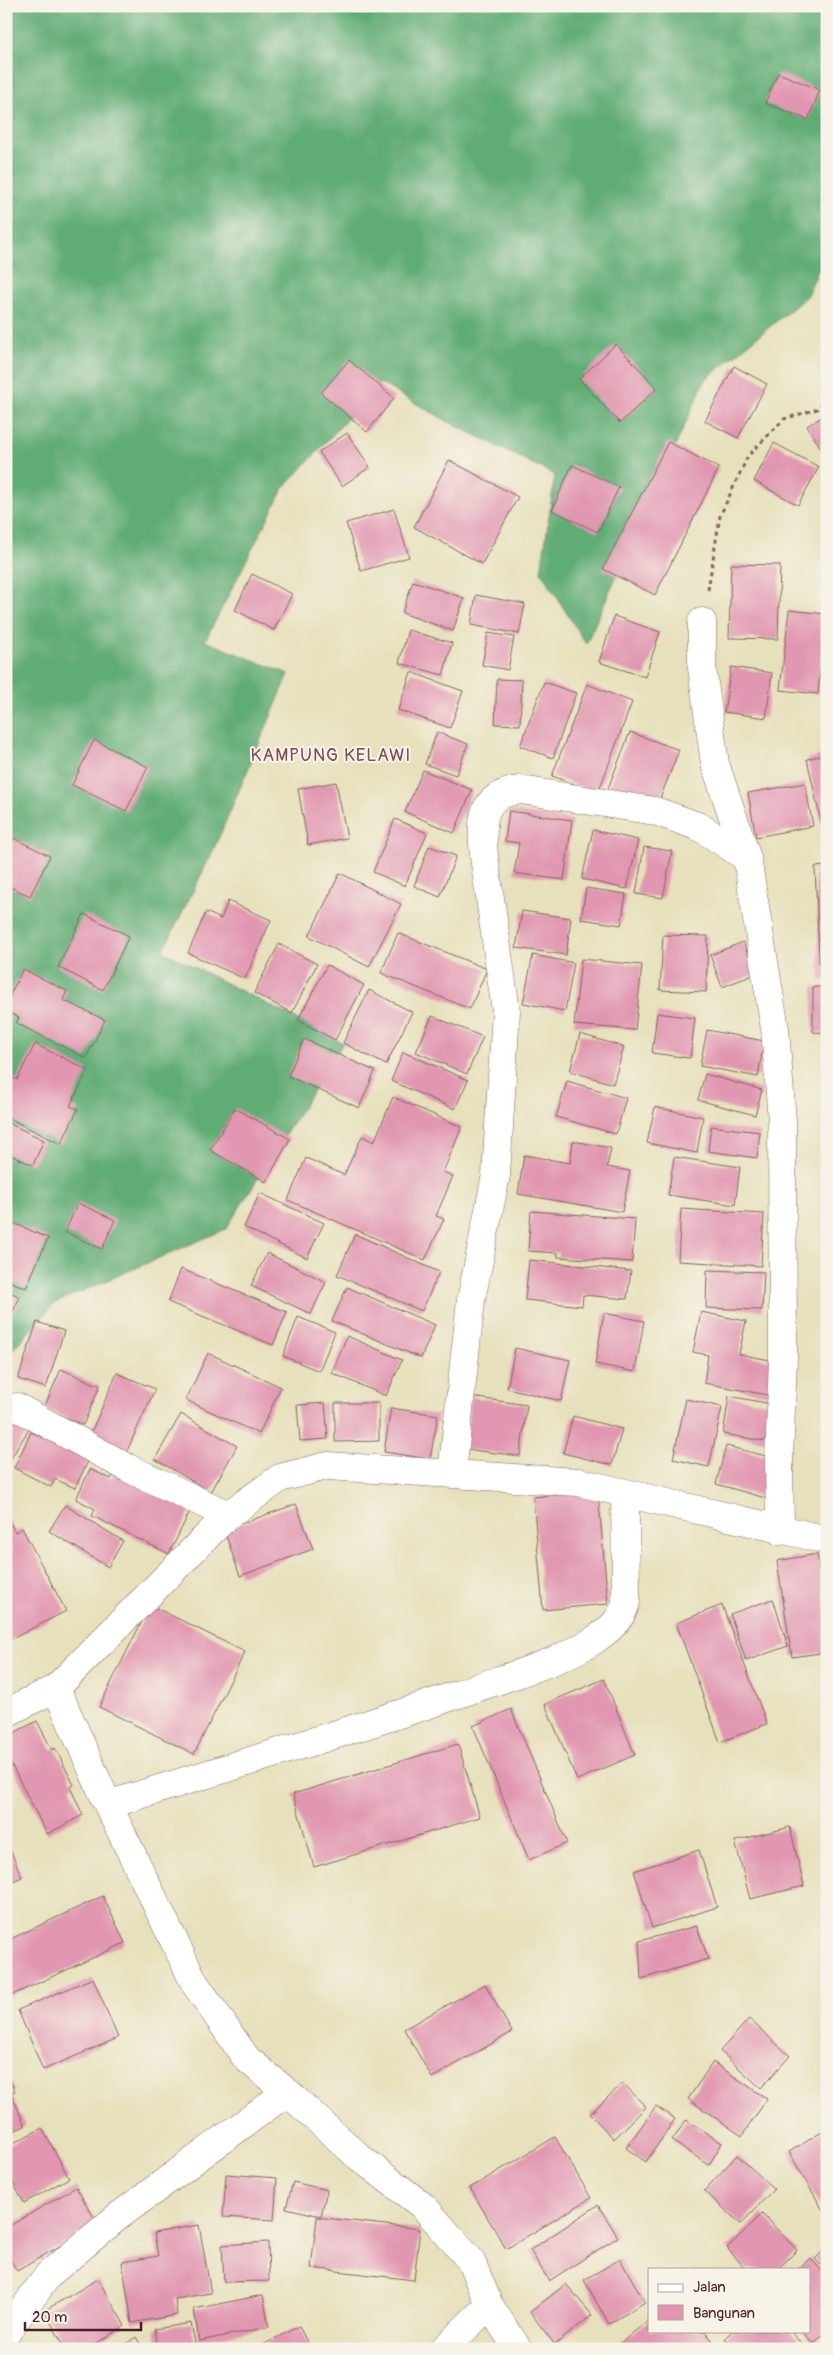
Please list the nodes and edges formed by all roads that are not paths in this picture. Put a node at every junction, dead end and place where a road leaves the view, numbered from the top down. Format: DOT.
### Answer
graph roads {
  1 [pos="702,622"];
  2 [pos="747,858"];
  3 [pos="17,1407"];
  4 [pos="452,1473"];
  5 [pos="625,1493"];
  6 [pos="228,1515"];
  7 [pos="780,1531"];
  8 [pos="827,1540"];
  9 [pos="56,1688"];
  10 [pos="6,1713"];
  11 [pos="108,1805"];
  12 [pos="287,2092"];
  13 [pos="489,2305"];
  14 [pos="6,2333"];
  15 [pos="444,2349"];
  16 [pos="518,2349"];
  1 -- 2 [label="street"];
  2 -- 4 [label="street"];
  2 -- 7 [label="street"];
  3 -- 6 [label="street"];
  4 -- 5 [label="street"];
  4 -- 6 [label="street"];
  5 -- 7 [label="street"];
  5 -- 11 [label="street"];
  6 -- 9 [label="street"];
  7 -- 8 [label="street"];
  9 -- 10 [label="street"];
  9 -- 11 [label="street"];
  11 -- 12 [label="street"];
  12 -- 13 [label="street"];
  12 -- 14 [label="street"];
  13 -- 15 [label="street"];
  13 -- 16 [label="street"];
}
